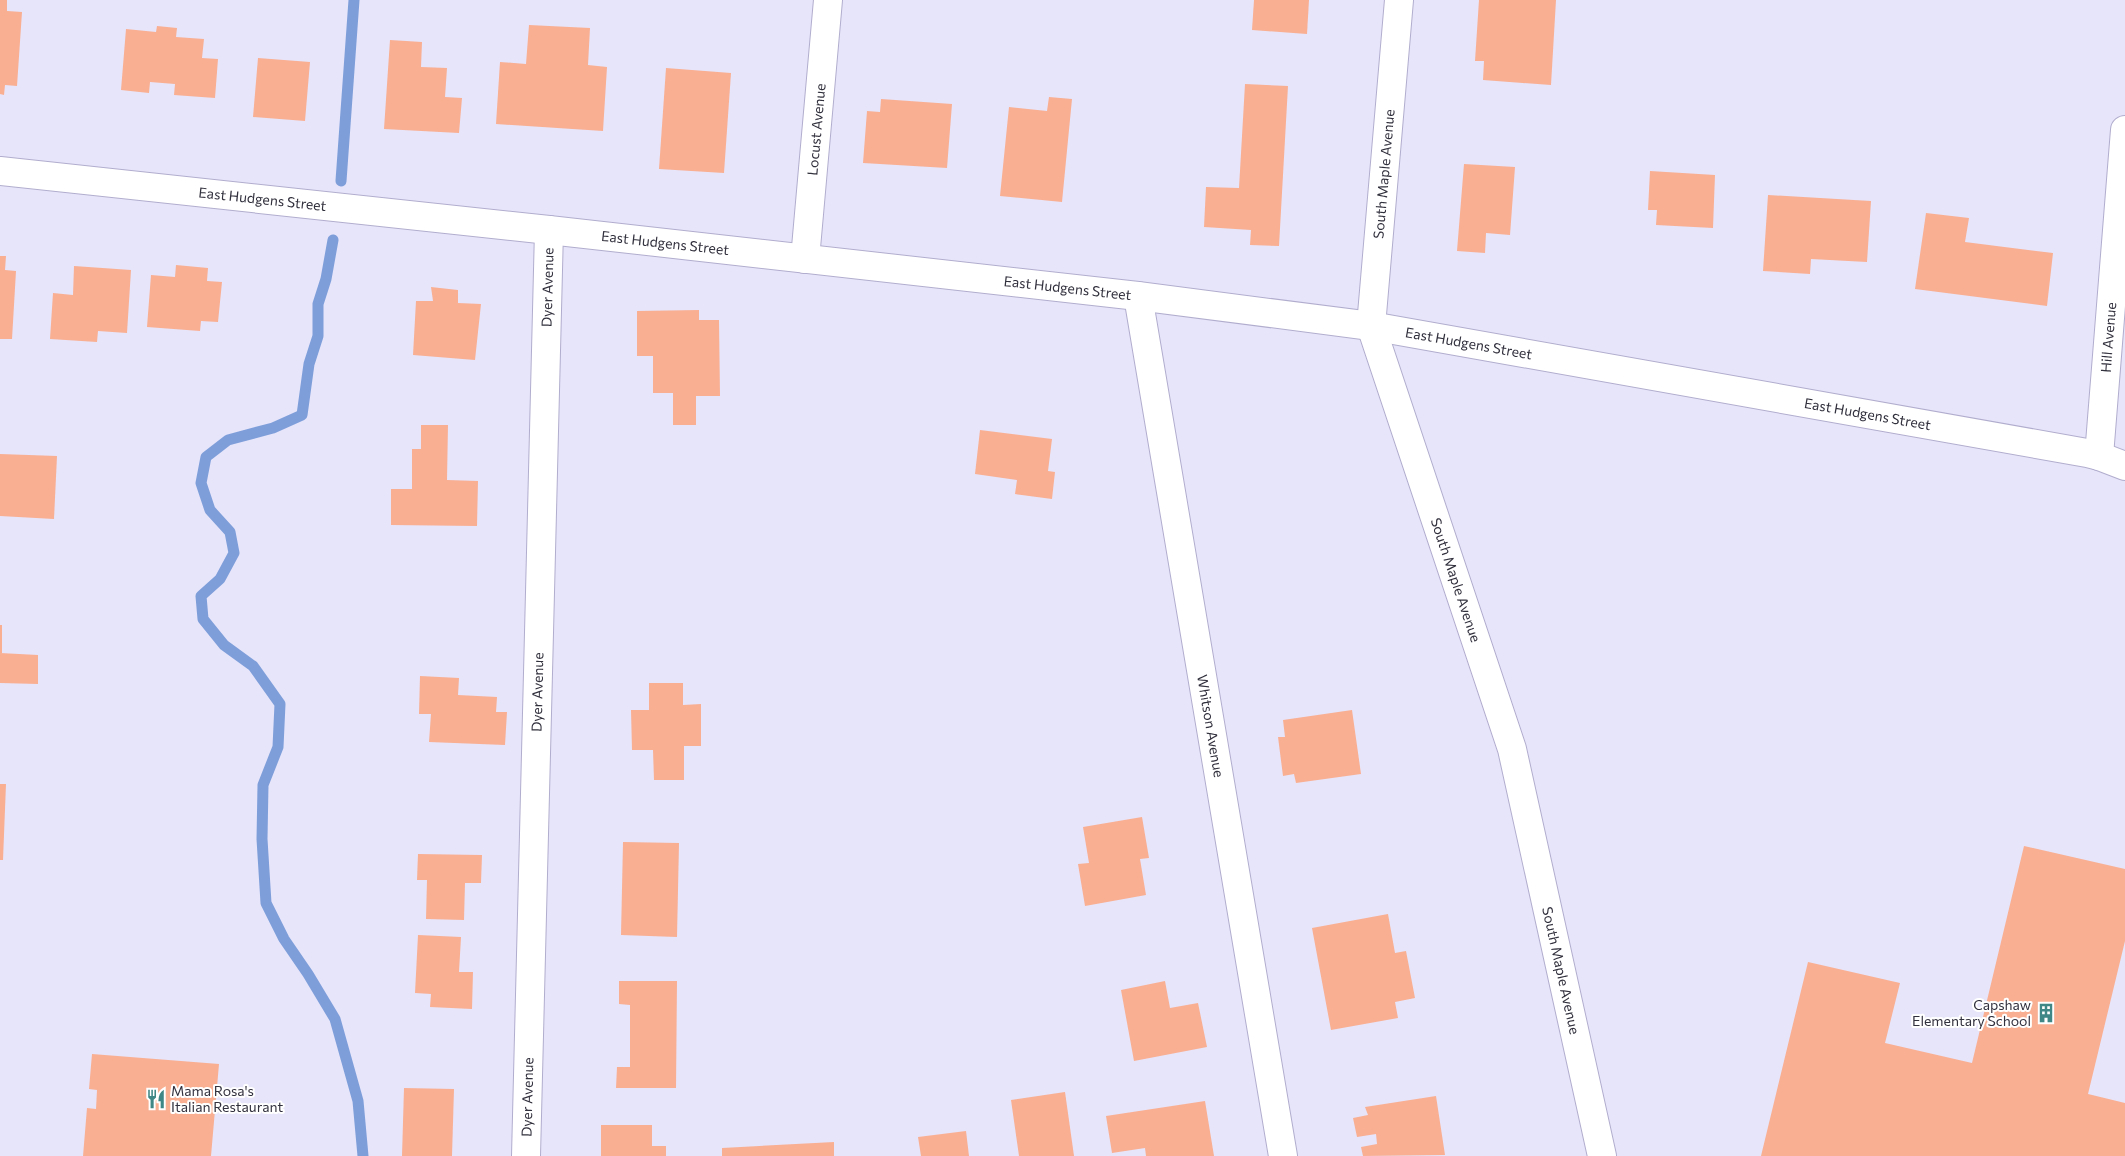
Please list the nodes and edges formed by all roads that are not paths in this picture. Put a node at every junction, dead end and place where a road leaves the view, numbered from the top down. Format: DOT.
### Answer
graph roads {
  1 [pos="828,0"];
  2 [pos="1399,0"];
  3 [pos="2125,130"];
  4 [pos="0,171"];
  5 [pos="549,230"];
  6 [pos="805,259"];
  7 [pos="1138,296"];
  8 [pos="1371,326"];
  9 [pos="2100,456"];
  10 [pos="2125,466"];
  11 [pos="526,1156"];
  12 [pos="1283,1156"];
  13 [pos="1602,1156"];
  1 -- 6 [label="street, Locust Avenue"];
  2 -- 8 [label="street, South Maple Avenue"];
  3 -- 9 [label="street, Hill Avenue"];
  4 -- 5 [label="street, East Hudgens Street"];
  5 -- 6 [label="street, East Hudgens Street"];
  5 -- 11 [label="street, Dyer Avenue"];
  6 -- 7 [label="street, East Hudgens Street"];
  7 -- 8 [label="street, East Hudgens Street"];
  7 -- 12 [label="street, Whitson Avenue"];
  8 -- 9 [label="street, East Hudgens Street"];
  8 -- 13 [label="street, South Maple Avenue"];
  9 -- 10 [label="street, East Hudgens Street"];
}
